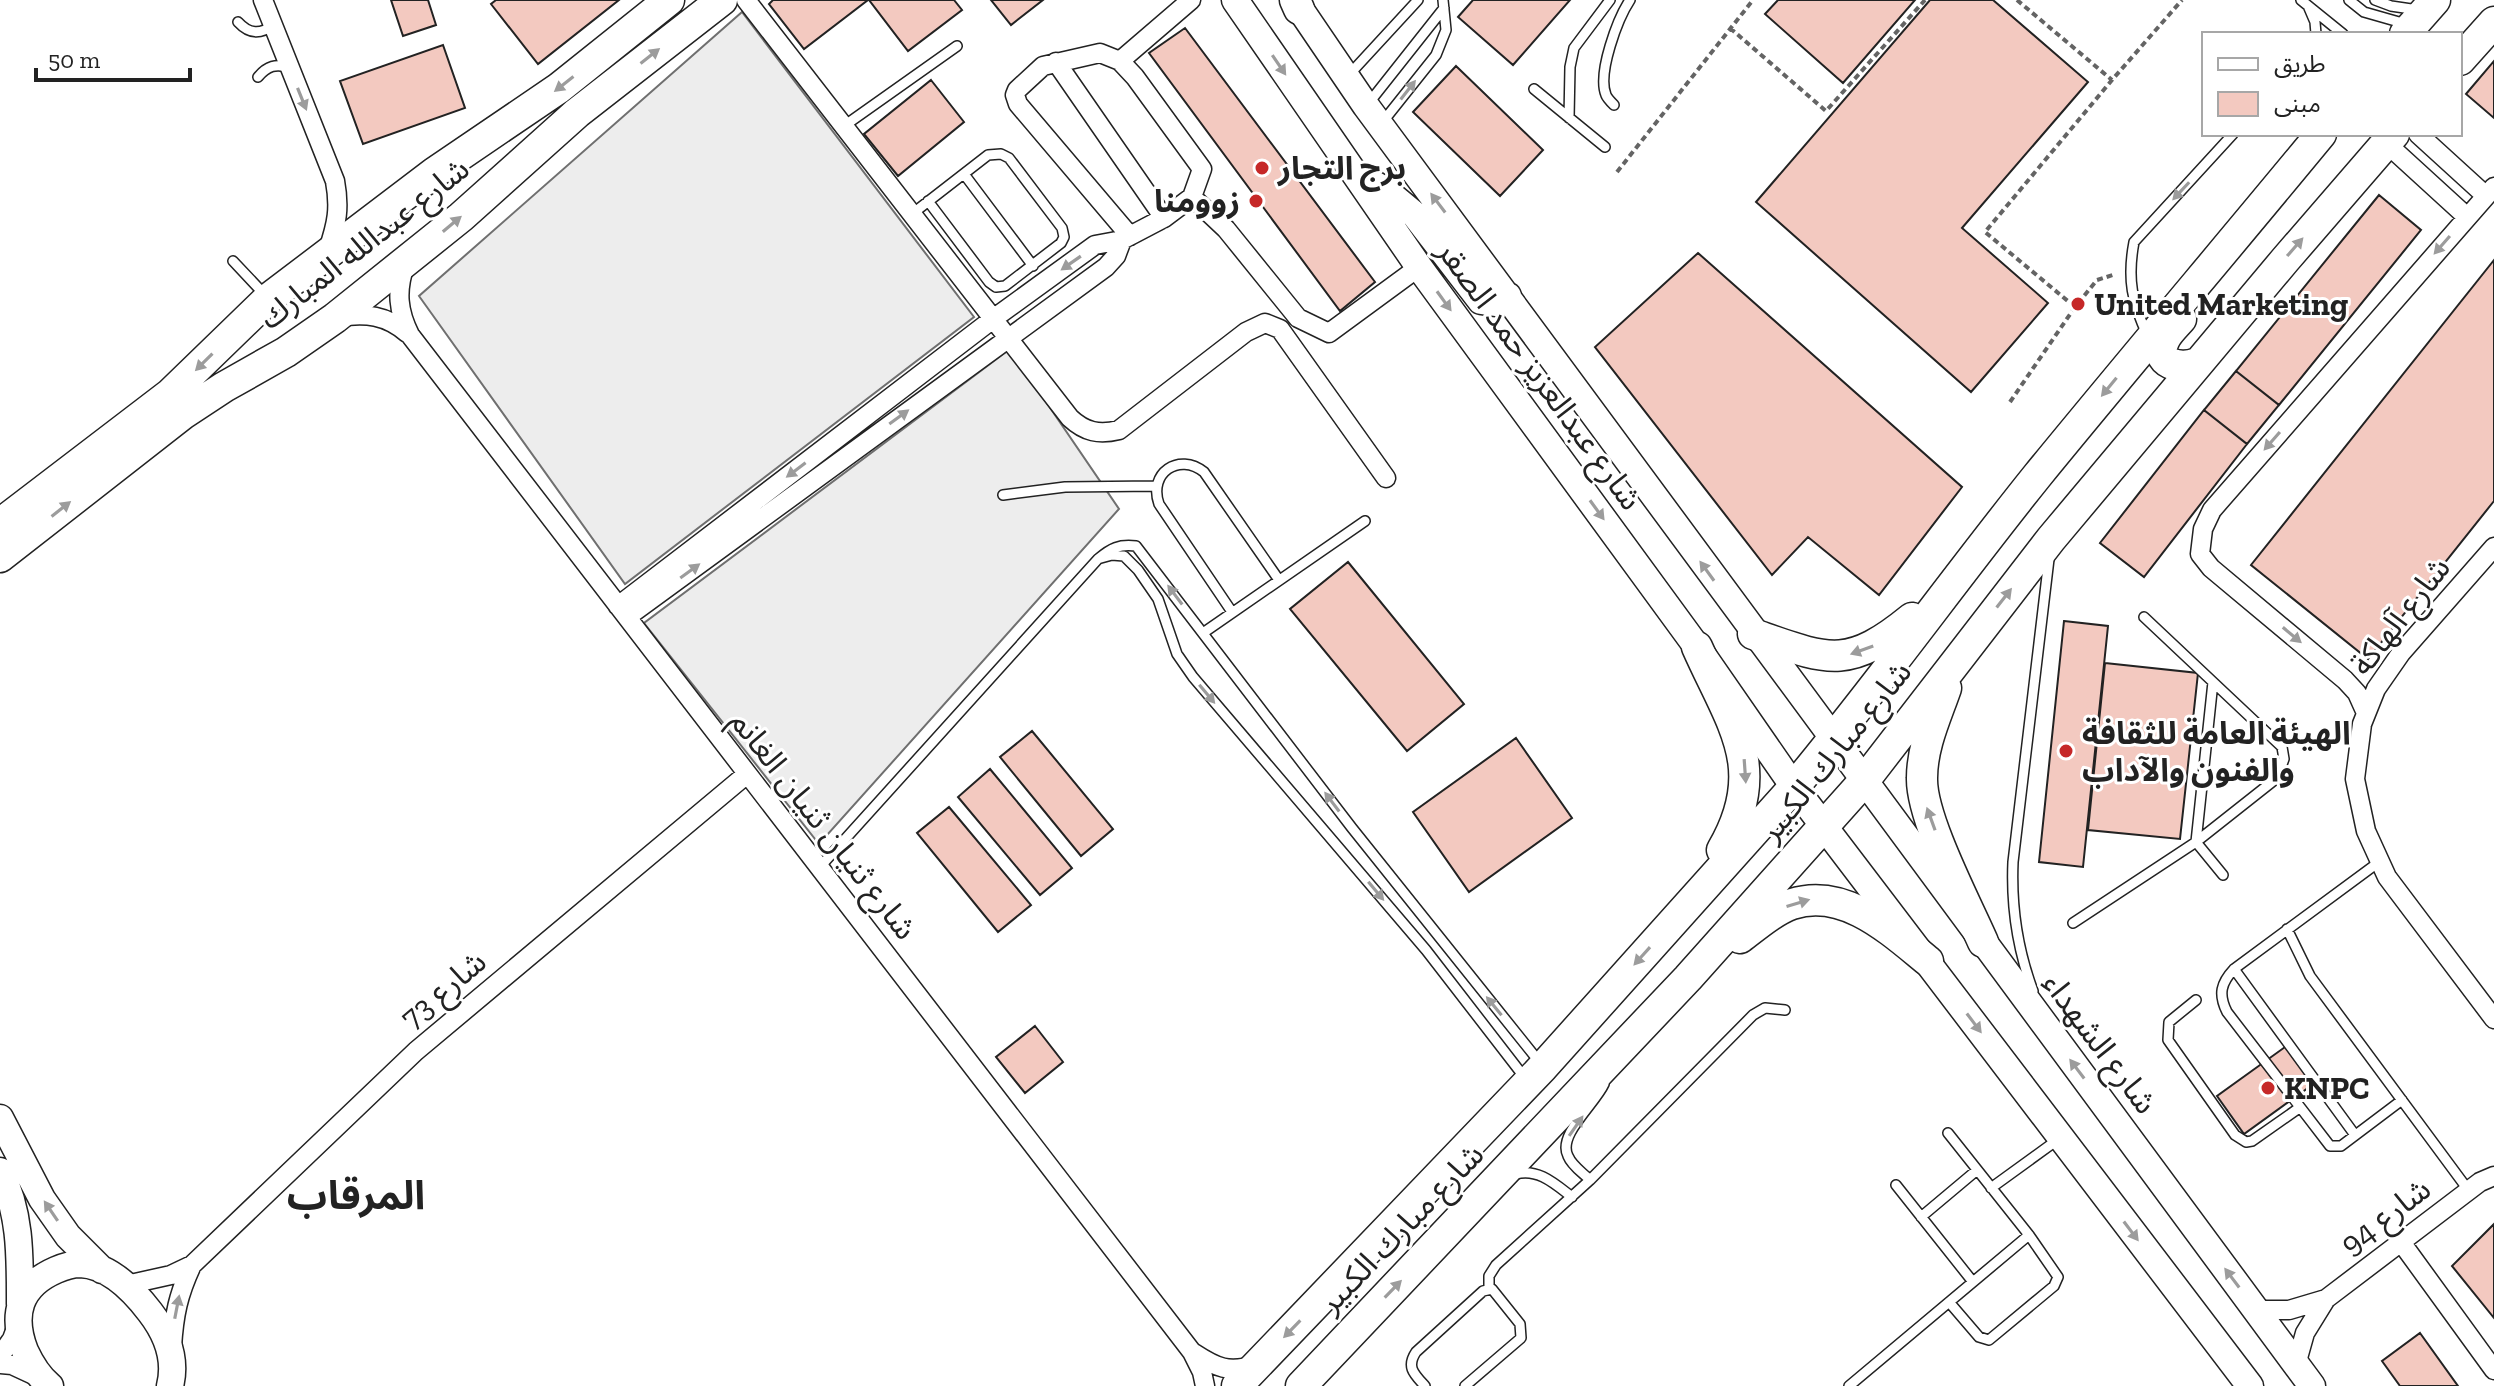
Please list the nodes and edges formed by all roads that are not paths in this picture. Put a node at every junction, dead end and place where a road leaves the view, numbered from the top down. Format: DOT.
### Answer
graph roads {
  1 [pos="263,0"];
  2 [pos="669,0"];
  3 [pos="722,0"];
  4 [pos="746,0"];
  5 [pos="1191,0"];
  6 [pos="1235,0"];
  7 [pos="1418,0"];
  8 [pos="1610,0"];
  9 [pos="1630,0"];
  10 [pos="2349,0"];
  11 [pos="2375,0"];
  12 [pos="1296,3"];
  13 [pos="2304,3"];
  14 [pos="1443,4"];
  15 [pos="2420,17"];
  16 [pos="238,22"];
  17 [pos="2494,22"];
  18 [pos="273,25"];
  19 [pos="2316,32"];
  20 [pos="2340,32"];
  21 [pos="957,46"];
  22 [pos="2462,58"];
  23 [pos="1120,61"];
  24 [pos="1056,62"];
  25 [pos="290,68"];
  26 [pos="258,77"];
  27 [pos="1346,78"];
  28 [pos="1534,89"];
  29 [pos="1614,105"];
  30 [pos="1373,116"];
  31 [pos="1569,118"];
  32 [pos="844,126"];
  33 [pos="2231,136"];
  34 [pos="2319,136"];
  35 [pos="2420,136"];
  36 [pos="2390,138"];
  37 [pos="1605,147"];
  38 [pos="459,156"];
  39 [pos="1351,171"];
  40 [pos="964,174"];
  41 [pos="2490,192"];
  42 [pos="488,194"];
  43 [pos="1192,197"];
  44 [pos="928,201"];
  45 [pos="912,214"];
  46 [pos="2253,217"];
  47 [pos="2467,217"];
  48 [pos="1164,218"];
  49 [pos="1126,238"];
  50 [pos="326,255"];
  51 [pos="233,261"];
  52 [pos="406,263"];
  53 [pos="1033,266"];
  54 [pos="1419,267"];
  55 [pos="1508,296"];
  56 [pos="262,305"];
  57 [pos="335,318"];
  58 [pos="993,319"];
  59 [pos="410,335"];
  60 [pos="1008,337"];
  61 [pos="2149,338"];
  62 [pos="286,352"];
  63 [pos="2197,363"];
  64 [pos="1386,478"];
  65 [pos="1156,486"];
  66 [pos="1003,495"];
  67 [pos="1365,521"];
  68 [pos="0,524"];
  69 [pos="2051,539"];
  70 [pos="2494,549"];
  71 [pos="0,557"];
  72 [pos="1098,559"];
  73 [pos="1279,580"];
  74 [pos="1948,588"];
  75 [pos="622,612"];
  76 [pos="1232,612"];
  77 [pos="2144,617"];
  78 [pos="1203,633"];
  79 [pos="1753,634"];
  80 [pos="1697,647"];
  81 [pos="1956,660"];
  82 [pos="2213,682"];
  83 [pos="2366,713"];
  84 [pos="1833,740"];
  85 [pos="747,774"];
  86 [pos="1864,781"];
  87 [pos="1794,787"];
  88 [pos="1823,827"];
  89 [pos="2196,842"];
  90 [pos="2379,862"];
  91 [pos="819,868"];
  92 [pos="2223,875"];
  93 [pos="1694,898"];
  94 [pos="2073,923"];
  95 [pos="2287,929"];
  96 [pos="1983,942"];
  97 [pos="1928,961"];
  98 [pos="2234,969"];
  99 [pos="1688,978"];
  100 [pos="2196,1000"];
  101 [pos="1785,1010"];
  102 [pos="2494,1019"];
  103 [pos="2049,1031"];
  104 [pos="1602,1069"];
  105 [pos="1536,1074"];
  106 [pos="2402,1100"];
  107 [pos="2299,1108"];
  108 [pos="0,1118"];
  109 [pos="1948,1133"];
  110 [pos="2355,1135"];
  111 [pos="2061,1138"];
  112 [pos="2494,1166"];
  113 [pos="1977,1170"];
  114 [pos="0,1171"];
  115 [pos="1590,1180"];
  116 [pos="2481,1183"];
  117 [pos="1896,1185"];
  118 [pos="1492,1186"];
  119 [pos="1991,1188"];
  120 [pos="1572,1197"];
  121 [pos="1921,1217"];
  122 [pos="2029,1235"];
  123 [pos="2401,1242"];
  124 [pos="192,1265"];
  125 [pos="102,1270"];
  126 [pos="1973,1282"];
  127 [pos="126,1285"];
  128 [pos="1489,1289"];
  129 [pos="2326,1299"];
  130 [pos="1949,1302"];
  131 [pos="2255,1310"];
  132 [pos="19,1313"];
  133 [pos="1192,1352"];
  134 [pos="0,1356"];
  135 [pos="0,1364"];
  136 [pos="1258,1364"];
  137 [pos="172,1366"];
  138 [pos="2494,1370"];
  139 [pos="2304,1376"];
  140 [pos="46,1382"];
  141 [pos="191,1386"];
  142 [pos="1205,1386"];
  143 [pos="1237,1386"];
  144 [pos="1301,1386"];
  145 [pos="1425,1386"];
  146 [pos="1465,1386"];
  147 [pos="1849,1386"];
  148 [pos="2250,1386"];
  1 -- 18 [label="street"];
  2 -- 38 [label="main road, شارع عبدالله المبارك, one-way"];
  42 -- 3 [label="main road, شارع عبدالله المبارك, one-way"];
  4 -- 32 [label="street"];
  5 -- 23 [label="street"];
  6 -- 39 [label="main road, شارع عبدالعزيز حمد الصقر, one-way"];
  7 -- 27 [label="lane"];
  8 -- 31 [label="lane"];
  9 -- 29 [label="lane"];
  10 -- 15 [label="lane"];
  11 -- 15 [label="lane"];
  12 -- 27 [label="main road, شارع عبدالعزيز حمد الصقر"];
  13 -- 19 [label="lane"];
  13 -- 20 [label="lane"];
  14 -- 30 [label="lane"];
  30 -- 14 [label="lane, one-way"];
  16 -- 18 [label="lane"];
  17 -- 22 [label="main road"];
  18 -- 25 [label="street"];
  21 -- 32 [label="lane"];
  23 -- 24 [label="street"];
  23 -- 43 [label="street"];
  24 -- 48 [label="street"];
  24 -- 49 [label="street"];
  25 -- 26 [label="lane"];
  25 -- 50 [label="street, one-way"];
  27 -- 30 [label="main road, شارع عبدالعزيز حمد الصقر"];
  28 -- 31 [label="lane"];
  55 -- 30 [label="main road, شارع عبدالعزيز حمد الصقر, one-way"];
  31 -- 37 [label="lane"];
  32 -- 45 [label="street"];
  33 -- 61 [label="lane, one-way"];
  34 -- 46 [label="main road, شارع مبارك الكبير"];
  35 -- 41 [label="street"];
  36 -- 47 [label="street"];
  63 -- 36 [label="main road, شارع مبارك الكبير, one-way"];
  38 -- 42 [label="main road"];
  38 -- 50 [label="main road, شارع عبدالله المبارك"];
  39 -- 54 [label="main road, شارع عبدالعزيز حمد الصقر"];
  39 -- 55 [label="main road"];
  40 -- 44 [label="lane"];
  40 -- 53 [label="lane"];
  40 -- 53 [label="lane"];
  41 -- 47 [label="street"];
  52 -- 42 [label="main road, شارع عبدالله المبارك, one-way"];
  43 -- 48 [label="street"];
  43 -- 54 [label="street"];
  44 -- 45 [label="lane"];
  44 -- 53 [label="lane"];
  45 -- 58 [label="street"];
  46 -- 61 [label="main road, شارع مبارك الكبير"];
  46 -- 63 [label="main road"];
  47 -- 83 [label="street, one-way"];
  48 -- 49 [label="street"];
  49 -- 58 [label="street, one-way"];
  49 -- 60 [label="street"];
  50 -- 56 [label="main road, شارع عبدالله المبارك"];
  51 -- 56 [label="lane"];
  52 -- 57 [label="main road, شارع عبدالله المبارك"];
  52 -- 59 [label="street"];
  54 -- 80 [label="main road, شارع عبدالعزيز حمد الصقر, one-way"];
  79 -- 55 [label="main road, شارع عبدالعزيز حمد الصقر, one-way"];
  56 -- 62 [label="main road"];
  56 -- 68 [label="main road, شارع عبدالله المبارك, one-way"];
  57 -- 59 [label="street"];
  57 -- 62 [label="main road, شارع عبدالله المبارك"];
  58 -- 60 [label="street"];
  58 -- 75 [label="street, one-way"];
  59 -- 75 [label="street, شارع ثنيان ثنيان الغانم"];
  60 -- 64 [label="street"];
  75 -- 60 [label="street, one-way"];
  61 -- 74 [label="main road, شارع مبارك الكبير, one-way"];
  71 -- 62 [label="main road, شارع عبدالله المبارك, one-way"];
  63 -- 69 [label="main road, شارع مبارك الكبير"];
  65 -- 66 [label="lane"];
  65 -- 73 [label="lane"];
  65 -- 76 [label="lane"];
  67 -- 73 [label="lane"];
  81 -- 69 [label="main road, شارع مبارك الكبير, one-way"];
  69 -- 103 [label="lane"];
  70 -- 83 [label="street, شارع آلهاكة"];
  78 -- 72 [label="lane, one-way"];
  72 -- 91 [label="lane"];
  72 -- 105 [label="lane, one-way"];
  73 -- 76 [label="lane"];
  74 -- 79 [label="main road, one-way"];
  74 -- 84 [label="main road, شارع مبارك الكبير"];
  75 -- 85 [label="street, شارع ثنيان ثنيان الغانم"];
  76 -- 78 [label="lane"];
  77 -- 82 [label="lane"];
  105 -- 78 [label="lane, one-way"];
  79 -- 84 [label="main road, شارع عبدالعزيز حمد الصقر"];
  80 -- 87 [label="main road, شارع عبدالعزيز حمد الصقر"];
  80 -- 93 [label="main road, one-way"];
  81 -- 86 [label="main road, شارع مبارك الكبير"];
  96 -- 81 [label="main road, one-way"];
  82 -- 89 [label="lane"];
  82 -- 89 [label="lane"];
  83 -- 90 [label="street, شارع آلهاكة"];
  84 -- 86 [label="main road, شارع الشهداء"];
  84 -- 87 [label="main road, شارع مبارك الكبير"];
  85 -- 91 [label="street, شارع ثنيان ثنيان الغانم"];
  85 -- 124 [label="street, شارع 73"];
  86 -- 88 [label="main road, شارع مبارك الكبير"];
  86 -- 96 [label="main road, شارع الشهداء"];
  87 -- 88 [label="main road"];
  87 -- 93 [label="main road, شارع مبارك الكبير"];
  88 -- 97 [label="main road"];
  88 -- 99 [label="main road, شارع مبارك الكبير"];
  89 -- 92 [label="lane"];
  89 -- 94 [label="lane"];
  90 -- 95 [label="lane"];
  90 -- 102 [label="street, شارع آلهاكة"];
  91 -- 133 [label="street, شارع ثنيان ثنيان الغانم"];
  93 -- 105 [label="main road, شارع مبارك الكبير, one-way"];
  95 -- 98 [label="lane"];
  95 -- 106 [label="lane"];
  96 -- 103 [label="main road, شارع الشهداء"];
  99 -- 97 [label="main road, one-way"];
  97 -- 111 [label="main road, one-way"];
  98 -- 107 [label="lane"];
  98 -- 110 [label="lane"];
  99 -- 104 [label="main road, شارع مبارك الكبير"];
  100 -- 107 [label="lane"];
  101 -- 115 [label="lane"];
  131 -- 103 [label="main road, شارع الشهداء, one-way"];
  115 -- 104 [label="lane, one-way"];
  104 -- 118 [label="main road, شارع مبارك الكبير"];
  105 -- 136 [label="main road, شارع مبارك الكبير, one-way"];
  106 -- 110 [label="lane"];
  106 -- 116 [label="lane"];
  107 -- 110 [label="lane"];
  125 -- 108 [label="main road, one-way"];
  109 -- 113 [label="lane"];
  111 -- 119 [label="lane"];
  111 -- 148 [label="main road, one-way"];
  112 -- 116 [label="street, شارع 94"];
  113 -- 119 [label="lane"];
  113 -- 121 [label="lane"];
  114 -- 132 [label="main road"];
  115 -- 120 [label="lane"];
  116 -- 123 [label="street, شارع 94"];
  117 -- 121 [label="lane"];
  118 -- 120 [label="lane"];
  144 -- 118 [label="main road, شارع مبارك الكبير, one-way"];
  119 -- 122 [label="lane"];
  120 -- 128 [label="lane"];
  121 -- 126 [label="lane"];
  122 -- 126 [label="lane"];
  122 -- 130 [label="lane"];
  123 -- 129 [label="street, شارع 94"];
  123 -- 138 [label="street"];
  124 -- 127 [label="street, شارع 73"];
  137 -- 124 [label="street, شارع 73, one-way"];
  125 -- 127 [label="main road"];
  125 -- 132 [label="main road"];
  126 -- 130 [label="lane"];
  127 -- 137 [label="main road"];
  128 -- 145 [label="lane"];
  128 -- 146 [label="lane"];
  129 -- 131 [label="street, شارع 94"];
  129 -- 139 [label="street, شارع 94"];
  130 -- 147 [label="lane"];
  131 -- 139 [label="main road, شارع الشهداء"];
  132 -- 134 [label="street"];
  132 -- 140 [label="main road"];
  133 -- 136 [label="street"];
  133 -- 142 [label="street"];
  135 -- 140 [label="street"];
  136 -- 143 [label="main road, شارع مبارك الكبير"];
  137 -- 141 [label="main road"];
}
